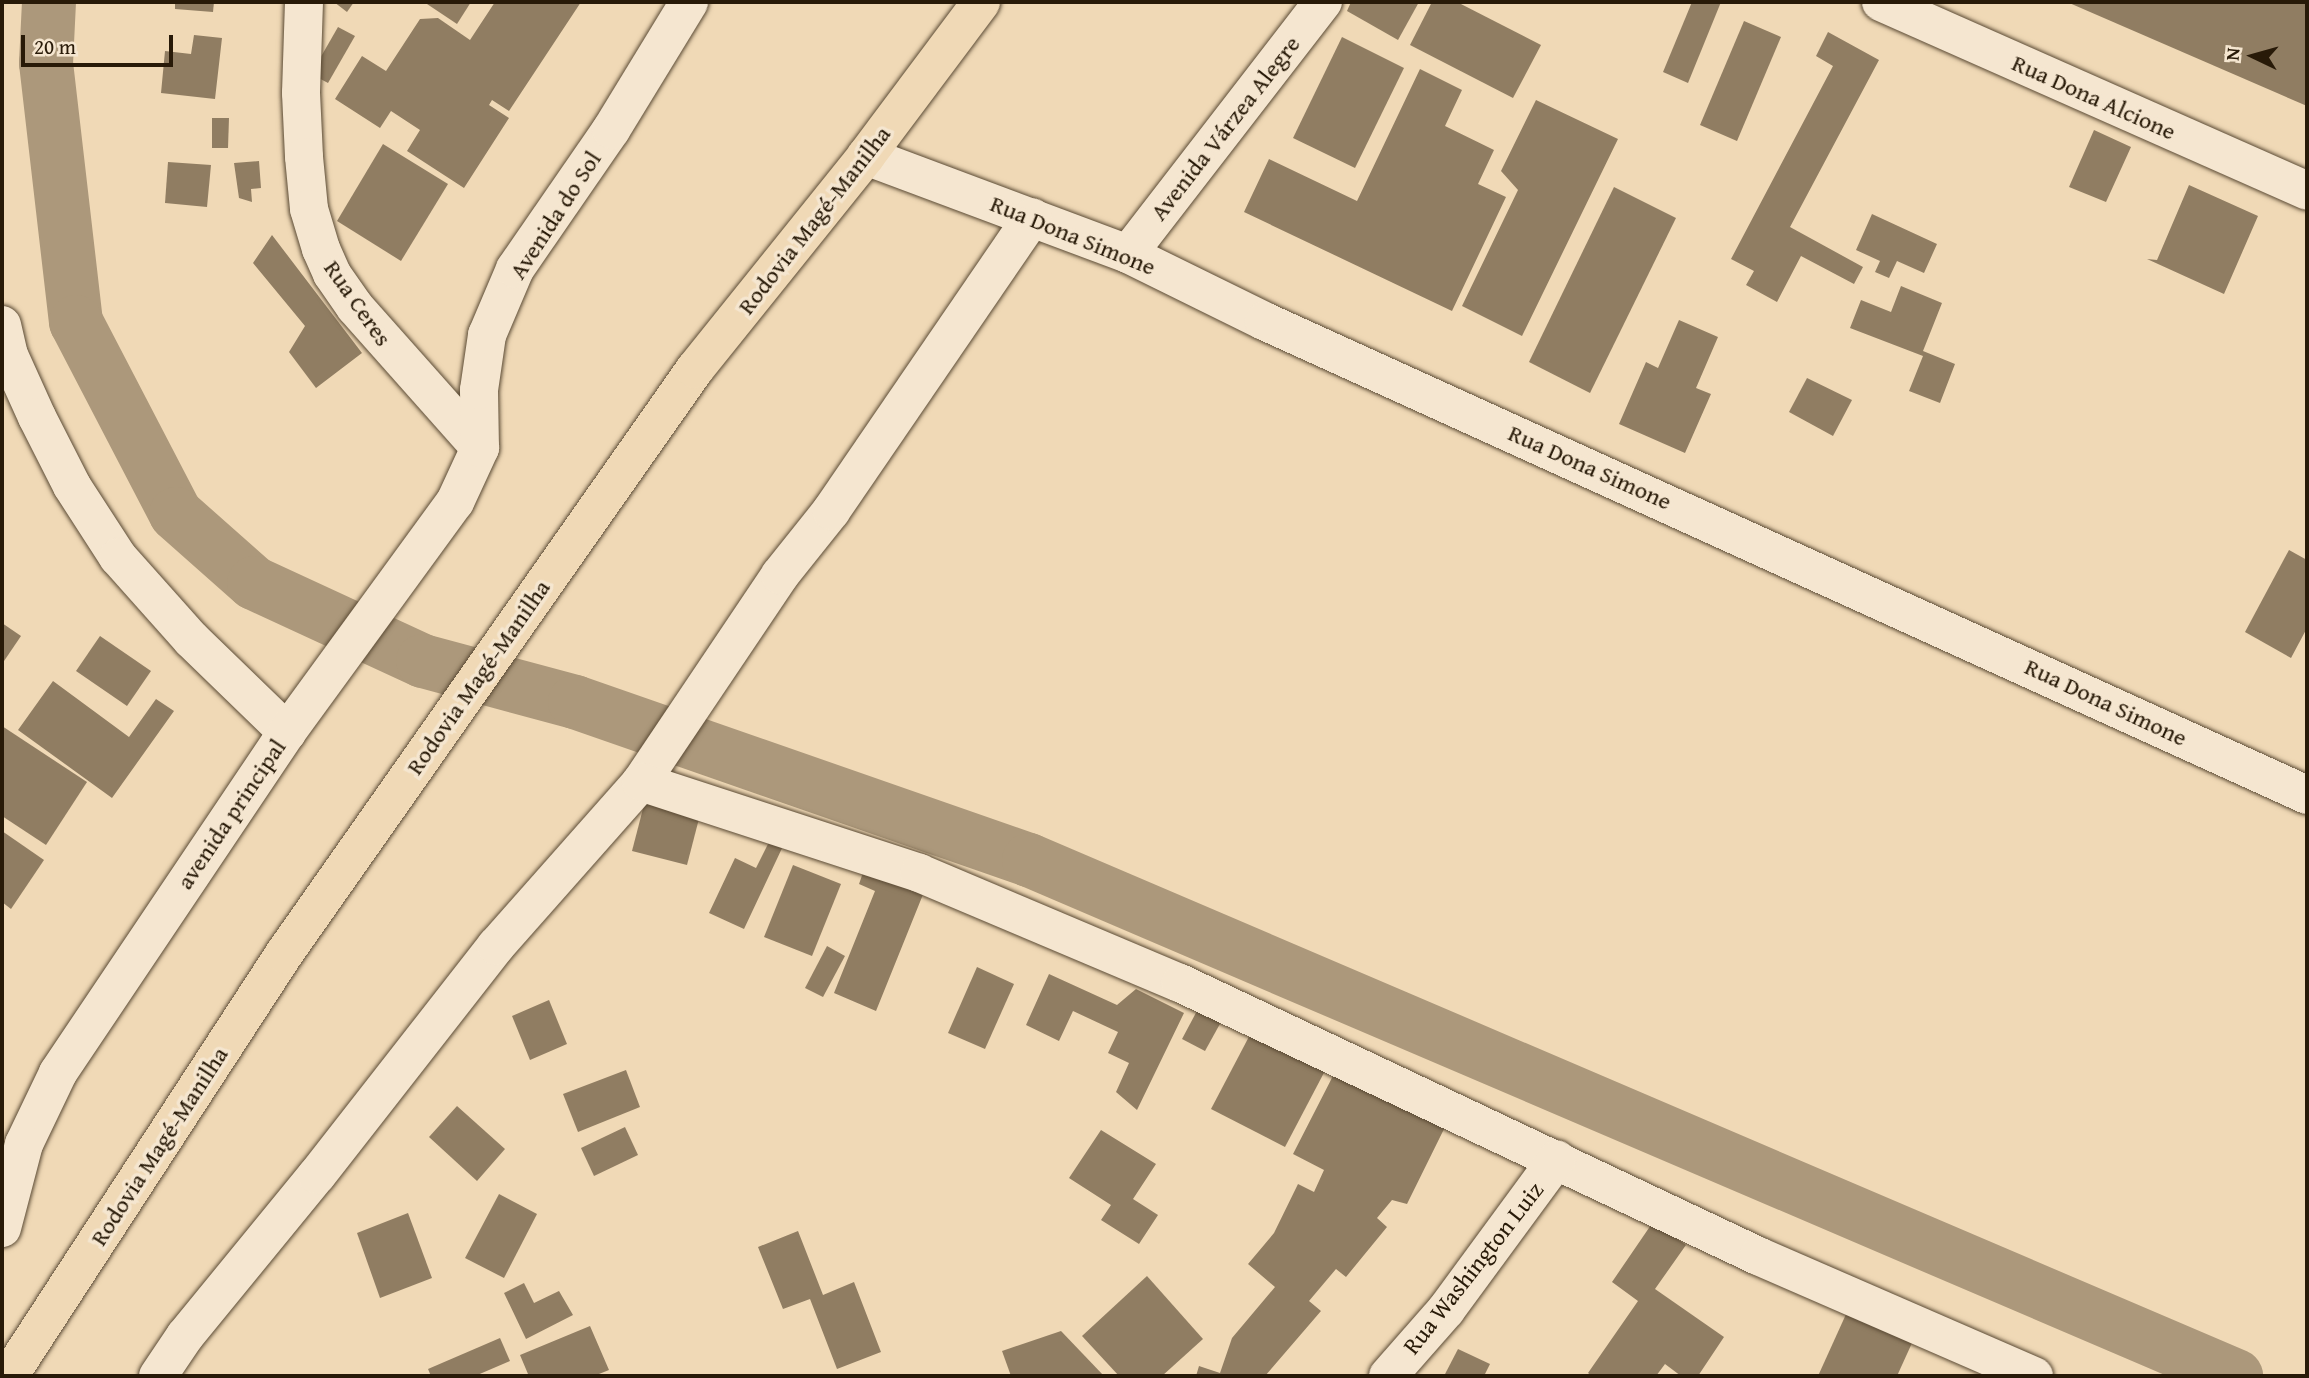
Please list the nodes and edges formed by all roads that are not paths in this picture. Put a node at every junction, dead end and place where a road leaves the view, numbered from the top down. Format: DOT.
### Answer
graph roads {
  1 [pos="304,2"];
  2 [pos="689,2"];
  3 [pos="981,2"];
  4 [pos="1322,2"];
  5 [pos="1881,2"];
  6 [pos="866,156"];
  7 [pos="2307,191"];
  8 [pos="1032,217"];
  9 [pos="1128,254"];
  10 [pos="2,325"];
  11 [pos="480,448"];
  12 [pos="287,732"];
  13 [pos="641,782"];
  14 [pos="2307,794"];
  15 [pos="1558,1159"];
  16 [pos="2,1228"];
  17 [pos="9,1376"];
  18 [pos="158,1376"];
  19 [pos="1388,1376"];
  20 [pos="2034,1376"];
  1 -- 11 [label="street, Rua Ceres"];
  2 -- 11 [label="street, Avenida do Sol"];
  3 -- 6 [label="highway, Rodovia Magé-Manilha"];
  4 -- 9 [label="street, Avenida Várzea Alegre"];
  5 -- 7 [label="street, Rua Dona Alcione"];
  6 -- 8 [label="street, Rua Dona Simone"];
  6 -- 17 [label="highway, Rodovia Magé-Manilha"];
  8 -- 9 [label="street, Rua Dona Simone"];
  8 -- 13 [label="street"];
  9 -- 14 [label="street, Rua Dona Simone"];
  10 -- 12 [label="street, avenida principal"];
  11 -- 12 [label="street"];
  12 -- 16 [label="street, avenida principal"];
  13 -- 15 [label="street"];
  13 -- 18 [label="street"];
  15 -- 19 [label="street, Rua Washington Luiz"];
  15 -- 20 [label="street"];
}
